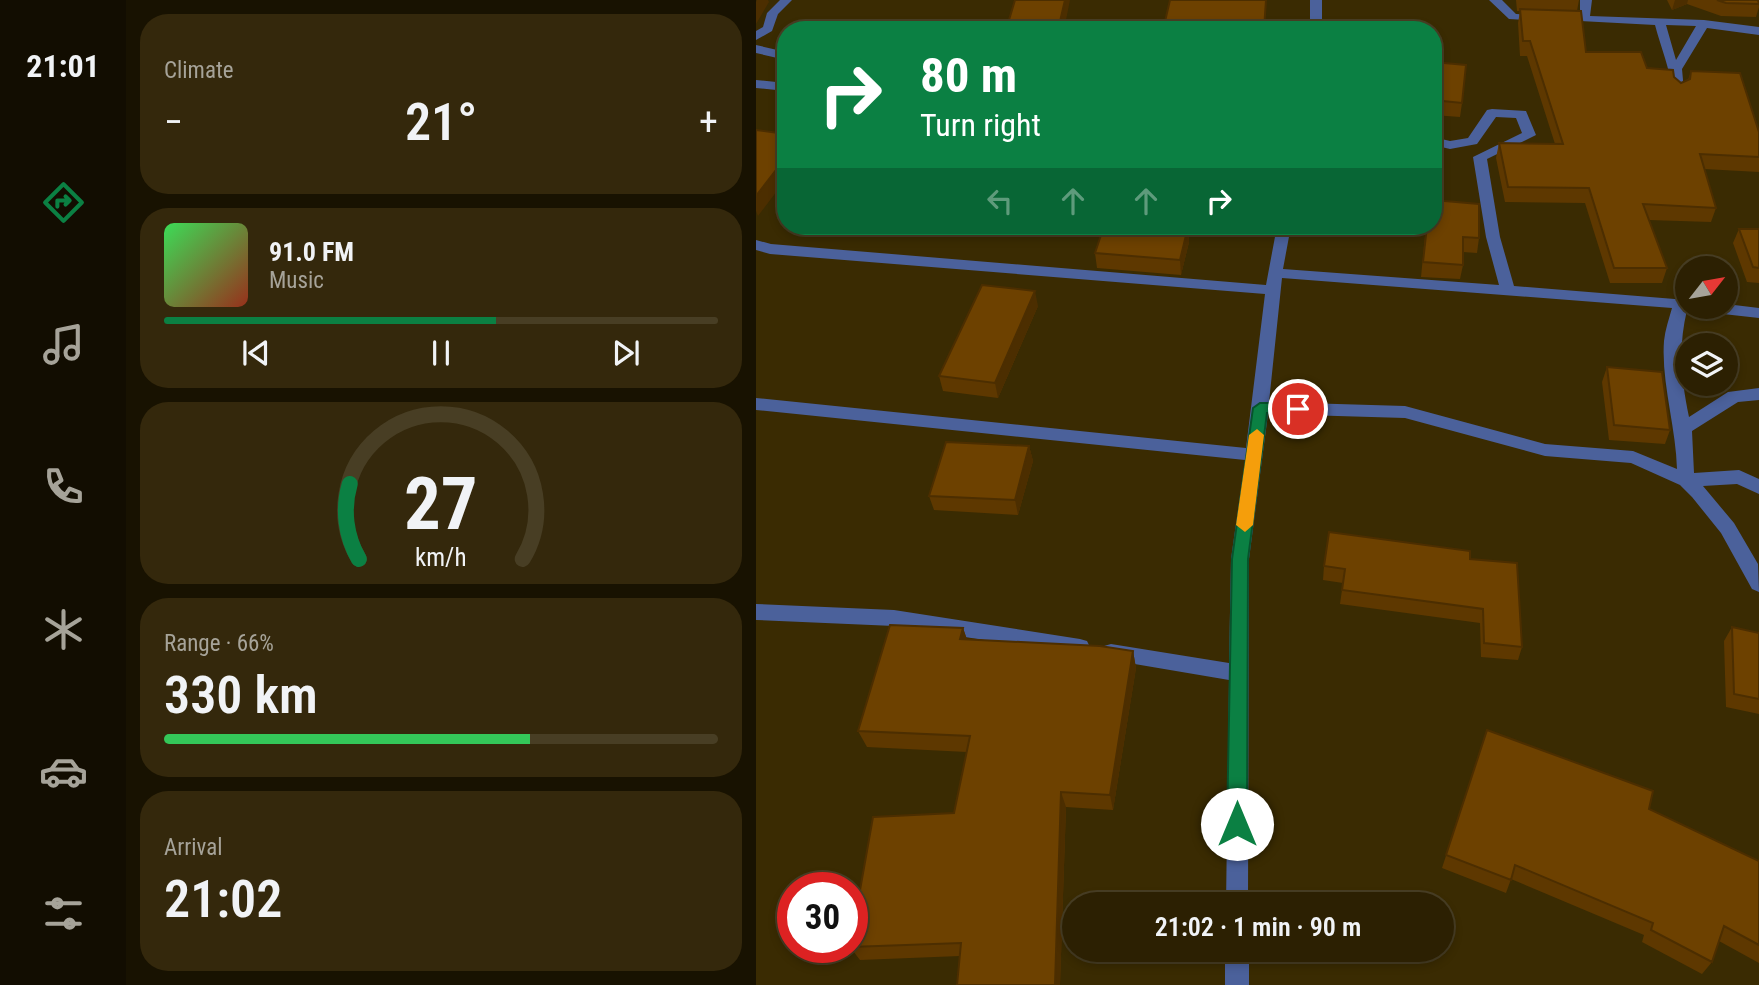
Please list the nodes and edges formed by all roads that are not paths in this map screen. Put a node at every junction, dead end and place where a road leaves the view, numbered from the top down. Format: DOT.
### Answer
graph roads {
  1 [pos="786,0"];
  2 [pos="1316,0"];
  3 [pos="1495,0"];
  4 [pos="1586,0"];
  5 [pos="1572,19"];
  6 [pos="1316,21"];
  7 [pos="1660,23"];
  8 [pos="1704,23"];
  9 [pos="1759,31"];
  10 [pos="756,36"];
  11 [pos="756,48"];
  12 [pos="777,54"];
  13 [pos="1676,69"];
  14 [pos="756,84"];
  15 [pos="777,86"];
  16 [pos="1678,91"];
  17 [pos="1442,143"];
  18 [pos="1282,235"];
  19 [pos="756,245"];
  20 [pos="1274,282"];
  21 [pos="1507,291"];
  22 [pos="1675,304"];
  23 [pos="1738,311"];
  24 [pos="1759,313"];
  25 [pos="1682,319"];
  26 [pos="1759,394"];
  27 [pos="756,404"];
  28 [pos="1260,408"];
  29 [pos="1684,428"];
  30 [pos="1254,455"];
  31 [pos="1686,480"];
  32 [pos="1759,487"];
  33 [pos="1759,584"];
  34 [pos="756,612"];
  35 [pos="1239,673"];
  36 [pos="1237,892"];
  37 [pos="1237,962"];
  38 [pos="1237,985"];
  1 -- 10 [label="street"];
  2 -- 6 [label="street"];
  3 -- 5 [label="street"];
  4 -- 5 [label="street"];
  5 -- 7 [label="street"];
  7 -- 8 [label="street"];
  7 -- 13 [label="street"];
  8 -- 9 [label="street"];
  8 -- 13 [label="street"];
  11 -- 12 [label="street"];
  13 -- 16 [label="street"];
  14 -- 15 [label="street"];
  17 -- 21 [label="street"];
  18 -- 20 [label="street"];
  19 -- 20 [label="street"];
  20 -- 21 [label="street"];
  20 -- 28 [label="street"];
  21 -- 22 [label="street"];
  23 -- 24 [label="street"];
  25 -- 29 [label="street"];
  26 -- 29 [label="street"];
  27 -- 30 [label="street"];
  28 -- 30 [label="street"];
  28 -- 31 [label="street"];
  29 -- 31 [label="street"];
  30 -- 35 [label="street"];
  31 -- 32 [label="street"];
  31 -- 33 [label="street"];
  34 -- 35 [label="street"];
  35 -- 36 [label="street"];
  37 -- 38 [label="street"];
}
